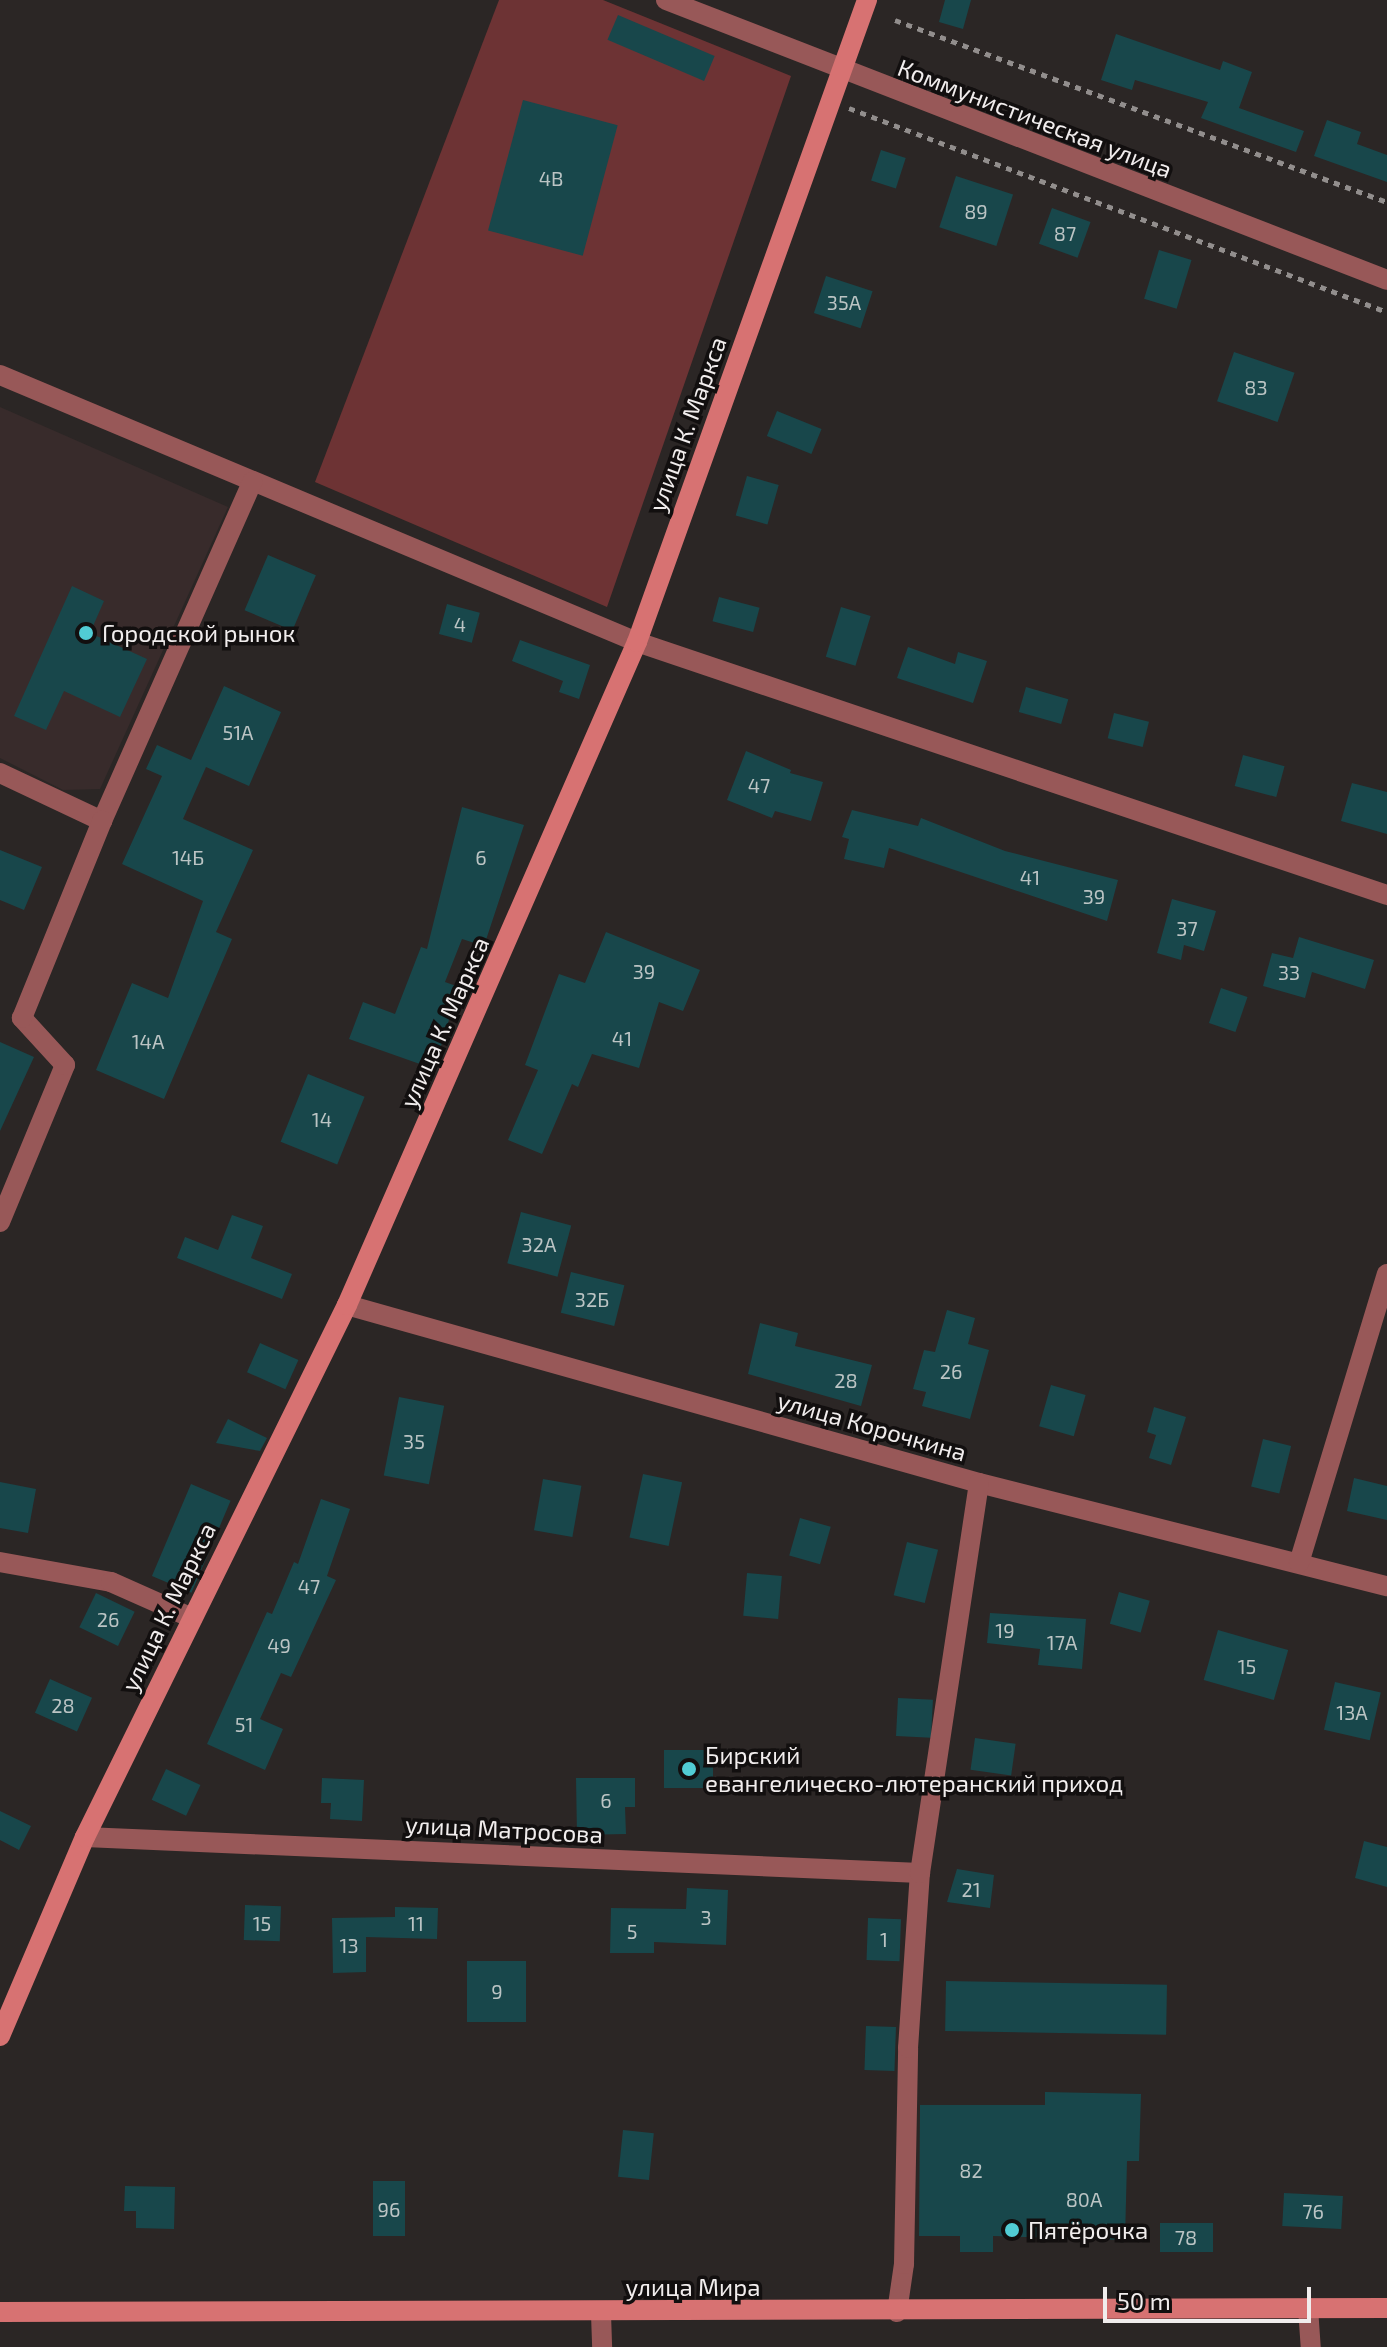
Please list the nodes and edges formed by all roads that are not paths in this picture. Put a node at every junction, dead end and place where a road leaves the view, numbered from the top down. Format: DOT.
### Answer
graph roads {
  1 [pos="666,0"];
  2 [pos="867,0"];
  3 [pos="841,72"];
  4 [pos="1387,280"];
  5 [pos="0,375"];
  6 [pos="252,482"];
  7 [pos="637,642"];
  8 [pos="0,773"];
  9 [pos="102,821"];
  10 [pos="1387,895"];
  11 [pos="0,1222"];
  12 [pos="1387,1274"];
  13 [pos="347,1305"];
  14 [pos="979,1483"];
  15 [pos="0,1562"];
  16 [pos="1299,1563"];
  17 [pos="1387,1586"];
  18 [pos="192,1618"];
  19 [pos="85,1837"];
  20 [pos="920,1873"];
  21 [pos="0,2036"];
  22 [pos="1308,2308"];
  23 [pos="1387,2308"];
  24 [pos="0,2312"];
  25 [pos="897,2312"];
  26 [pos="601,2314"];
  27 [pos="602,2347"];
  28 [pos="1311,2347"];
  1 -- 3 [label="street, Коммунистическая улица"];
  2 -- 3 [label="main road, улица К. Маркса"];
  3 -- 4 [label="street, Коммунистическая улица"];
  3 -- 7 [label="main road, улица К. Маркса"];
  5 -- 6 [label="street"];
  6 -- 7 [label="street"];
  6 -- 9 [label="street"];
  7 -- 10 [label="street"];
  7 -- 13 [label="main road, улица К. Маркса"];
  8 -- 9 [label="street"];
  9 -- 11 [label="street"];
  12 -- 16 [label="street"];
  13 -- 14 [label="street, улица Корочкина"];
  13 -- 18 [label="main road, улица К. Маркса"];
  14 -- 16 [label="street, улица Корочкина"];
  14 -- 20 [label="street"];
  15 -- 18 [label="street"];
  16 -- 17 [label="street, улица Корочкина"];
  18 -- 19 [label="main road, улица К. Маркса"];
  19 -- 20 [label="street, улица Матросова"];
  19 -- 21 [label="main road, улица К. Маркса"];
  20 -- 25 [label="street"];
  22 -- 23 [label="main road, улица Мира"];
  22 -- 25 [label="main road, улица Мира"];
  22 -- 28 [label="street"];
  24 -- 26 [label="main road, улица Мира"];
  25 -- 26 [label="main road, улица Мира"];
  26 -- 27 [label="street"];
}
